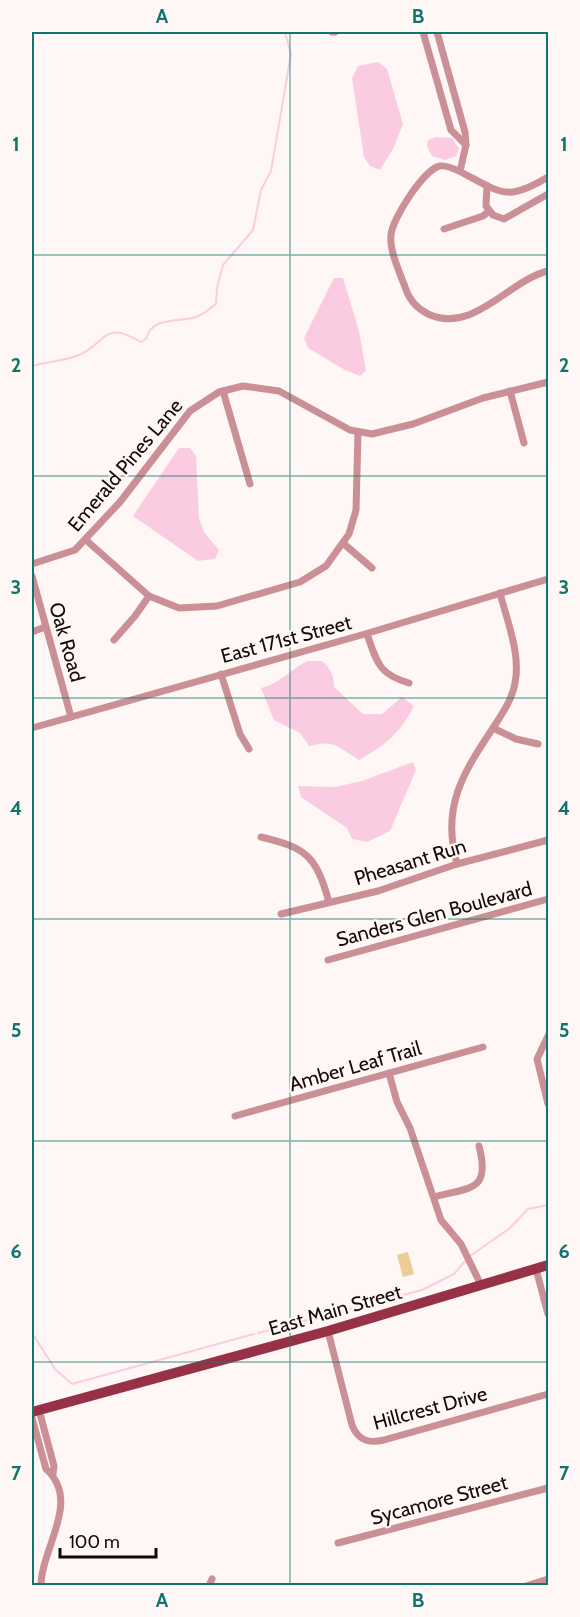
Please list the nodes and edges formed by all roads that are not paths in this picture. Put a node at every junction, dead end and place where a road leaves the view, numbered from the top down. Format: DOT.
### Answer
graph roads {
  1 [pos="423,32"];
  2 [pos="437,32"];
  3 [pos="466,145"];
  4 [pos="460,171"];
  5 [pos="549,177"];
  6 [pos="487,186"];
  7 [pos="549,194"];
  8 [pos="489,211"];
  9 [pos="444,229"];
  10 [pos="549,271"];
  11 [pos="549,382"];
  12 [pos="223,391"];
  13 [pos="510,391"];
  14 [pos="358,432"];
  15 [pos="524,443"];
  16 [pos="250,484"];
  17 [pos="86,540"];
  18 [pos="344,544"];
  19 [pos="32,564"];
  20 [pos="372,568"];
  21 [pos="32,576"];
  22 [pos="549,579"];
  23 [pos="500,593"];
  24 [pos="149,596"];
  25 [pos="45,627"];
  26 [pos="32,632"];
  27 [pos="367,634"];
  28 [pos="114,640"];
  29 [pos="221,674"];
  30 [pos="409,683"];
  31 [pos="71,717"];
  32 [pos="32,728"];
  33 [pos="493,728"];
  34 [pos="538,744"];
  35 [pos="249,749"];
  36 [pos="261,837"];
  37 [pos="549,840"];
  38 [pos="457,864"];
  39 [pos="549,899"];
  40 [pos="329,902"];
  41 [pos="281,914"];
  42 [pos="328,960"];
  43 [pos="549,1036"];
  44 [pos="483,1047"];
  45 [pos="389,1073"];
  46 [pos="549,1104"];
  47 [pos="236,1116"];
  48 [pos="479,1146"];
  49 [pos="434,1197"];
  50 [pos="549,1265"];
  51 [pos="536,1269"];
  52 [pos="481,1285"];
  53 [pos="549,1314"];
  54 [pos="328,1331"];
  55 [pos="549,1394"];
  56 [pos="34,1413"];
  57 [pos="52,1474"];
  58 [pos="549,1488"];
  59 [pos="338,1544"];
  60 [pos="549,1579"];
  61 [pos="41,1586"];
  62 [pos="526,1586"];
  1 -- 3 [label="street"];
  2 -- 3 [label="street"];
  3 -- 4 [label="street"];
  4 -- 6 [label="street"];
  4 -- 10 [label="street"];
  5 -- 6 [label="street"];
  6 -- 8 [label="street"];
  7 -- 8 [label="street"];
  8 -- 9 [label="street"];
  11 -- 13 [label="street, Emerald Pines Lane"];
  12 -- 14 [label="street, Emerald Pines Lane"];
  12 -- 16 [label="street"];
  12 -- 17 [label="street, Emerald Pines Lane"];
  13 -- 14 [label="street, Emerald Pines Lane"];
  13 -- 15 [label="street"];
  14 -- 18 [label="street"];
  17 -- 19 [label="street, Emerald Pines Lane"];
  17 -- 24 [label="street"];
  18 -- 20 [label="street"];
  18 -- 24 [label="street"];
  21 -- 25 [label="street, Oak Road"];
  22 -- 23 [label="street, East 171st Street"];
  23 -- 27 [label="street, East 171st Street"];
  23 -- 33 [label="street"];
  24 -- 28 [label="street"];
  25 -- 26 [label="street"];
  25 -- 31 [label="street, Oak Road"];
  27 -- 29 [label="street, East 171st Street"];
  27 -- 30 [label="street"];
  29 -- 31 [label="street, East 171st Street"];
  29 -- 35 [label="street"];
  31 -- 32 [label="street, East 171st Street"];
  33 -- 34 [label="street"];
  33 -- 38 [label="street"];
  36 -- 40 [label="street"];
  37 -- 38 [label="street, Pheasant Run"];
  38 -- 40 [label="street, Pheasant Run"];
  39 -- 42 [label="street, Sanders Glen Boulevard"];
  40 -- 41 [label="street, Pheasant Run"];
  43 -- 46 [label="street"];
  44 -- 45 [label="street, Amber Leaf Trail"];
  45 -- 47 [label="street, Amber Leaf Trail"];
  45 -- 49 [label="street"];
  48 -- 49 [label="street"];
  49 -- 52 [label="street"];
  50 -- 51 [label="main road, East Main Street"];
  51 -- 52 [label="main road, East Main Street"];
  51 -- 53 [label="street"];
  52 -- 54 [label="main road, East Main Street"];
  54 -- 55 [label="street, Hillcrest Drive"];
  54 -- 56 [label="main road, East Main Street"];
  56 -- 57 [label="street"];
  56 -- 57 [label="street"];
  57 -- 61 [label="street"];
  58 -- 59 [label="street, Sycamore Street"];
  60 -- 62 [label="street"];
}
